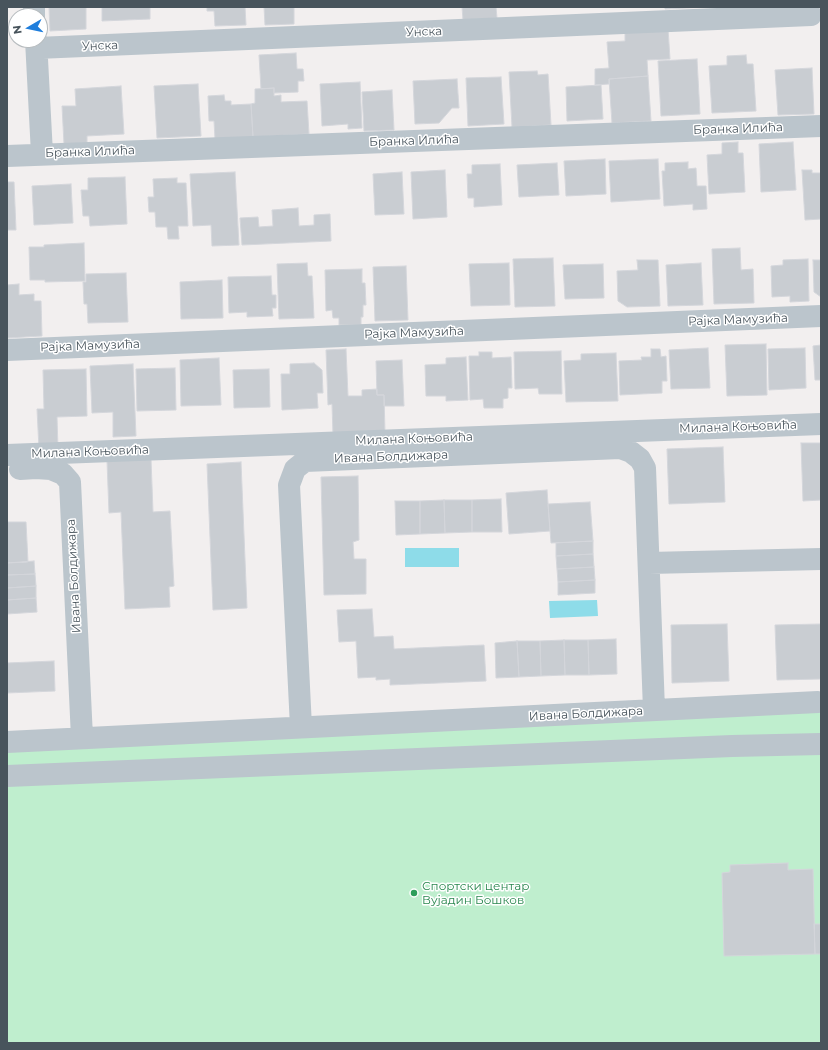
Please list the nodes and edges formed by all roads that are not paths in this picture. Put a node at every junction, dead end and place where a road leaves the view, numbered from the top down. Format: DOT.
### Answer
graph roads {
  1 [pos="811,15"];
  2 [pos="48,44"];
  3 [pos="36,48"];
  4 [pos="821,126"];
  5 [pos="42,154"];
  6 [pos="7,156"];
  7 [pos="821,316"];
  8 [pos="7,350"];
  9 [pos="821,424"];
  10 [pos="7,455"];
  11 [pos="7,470"];
  12 [pos="821,559"];
  13 [pos="649,564"];
  14 [pos="818,702"];
  15 [pos="654,710"];
  16 [pos="301,727"];
  17 [pos="82,738"];
  18 [pos="7,742"];
  19 [pos="821,744"];
  20 [pos="7,776"];
  1 -- 2 [label="street, Унска"];
  3 -- 5 [label="street, Унска"];
  4 -- 5 [label="street, Бранка Илића"];
  5 -- 6 [label="street, Бранка Илића"];
  7 -- 8 [label="street, Рајка Мамузића"];
  9 -- 10 [label="street, Милана Коњовића"];
  11 -- 17 [label="street, Ивана Болдижара"];
  12 -- 13 [label="street"];
  13 -- 15 [label="street, Ивана Болдижара"];
  13 -- 16 [label="street, Ивана Болдижара"];
  14 -- 15 [label="street, Ивана Болдижара"];
  15 -- 16 [label="street, Ивана Болдижара"];
  16 -- 17 [label="street, Ивана Болдижара"];
  17 -- 18 [label="street, Ивана Болдижара"];
  19 -- 20 [label="street"];
}
